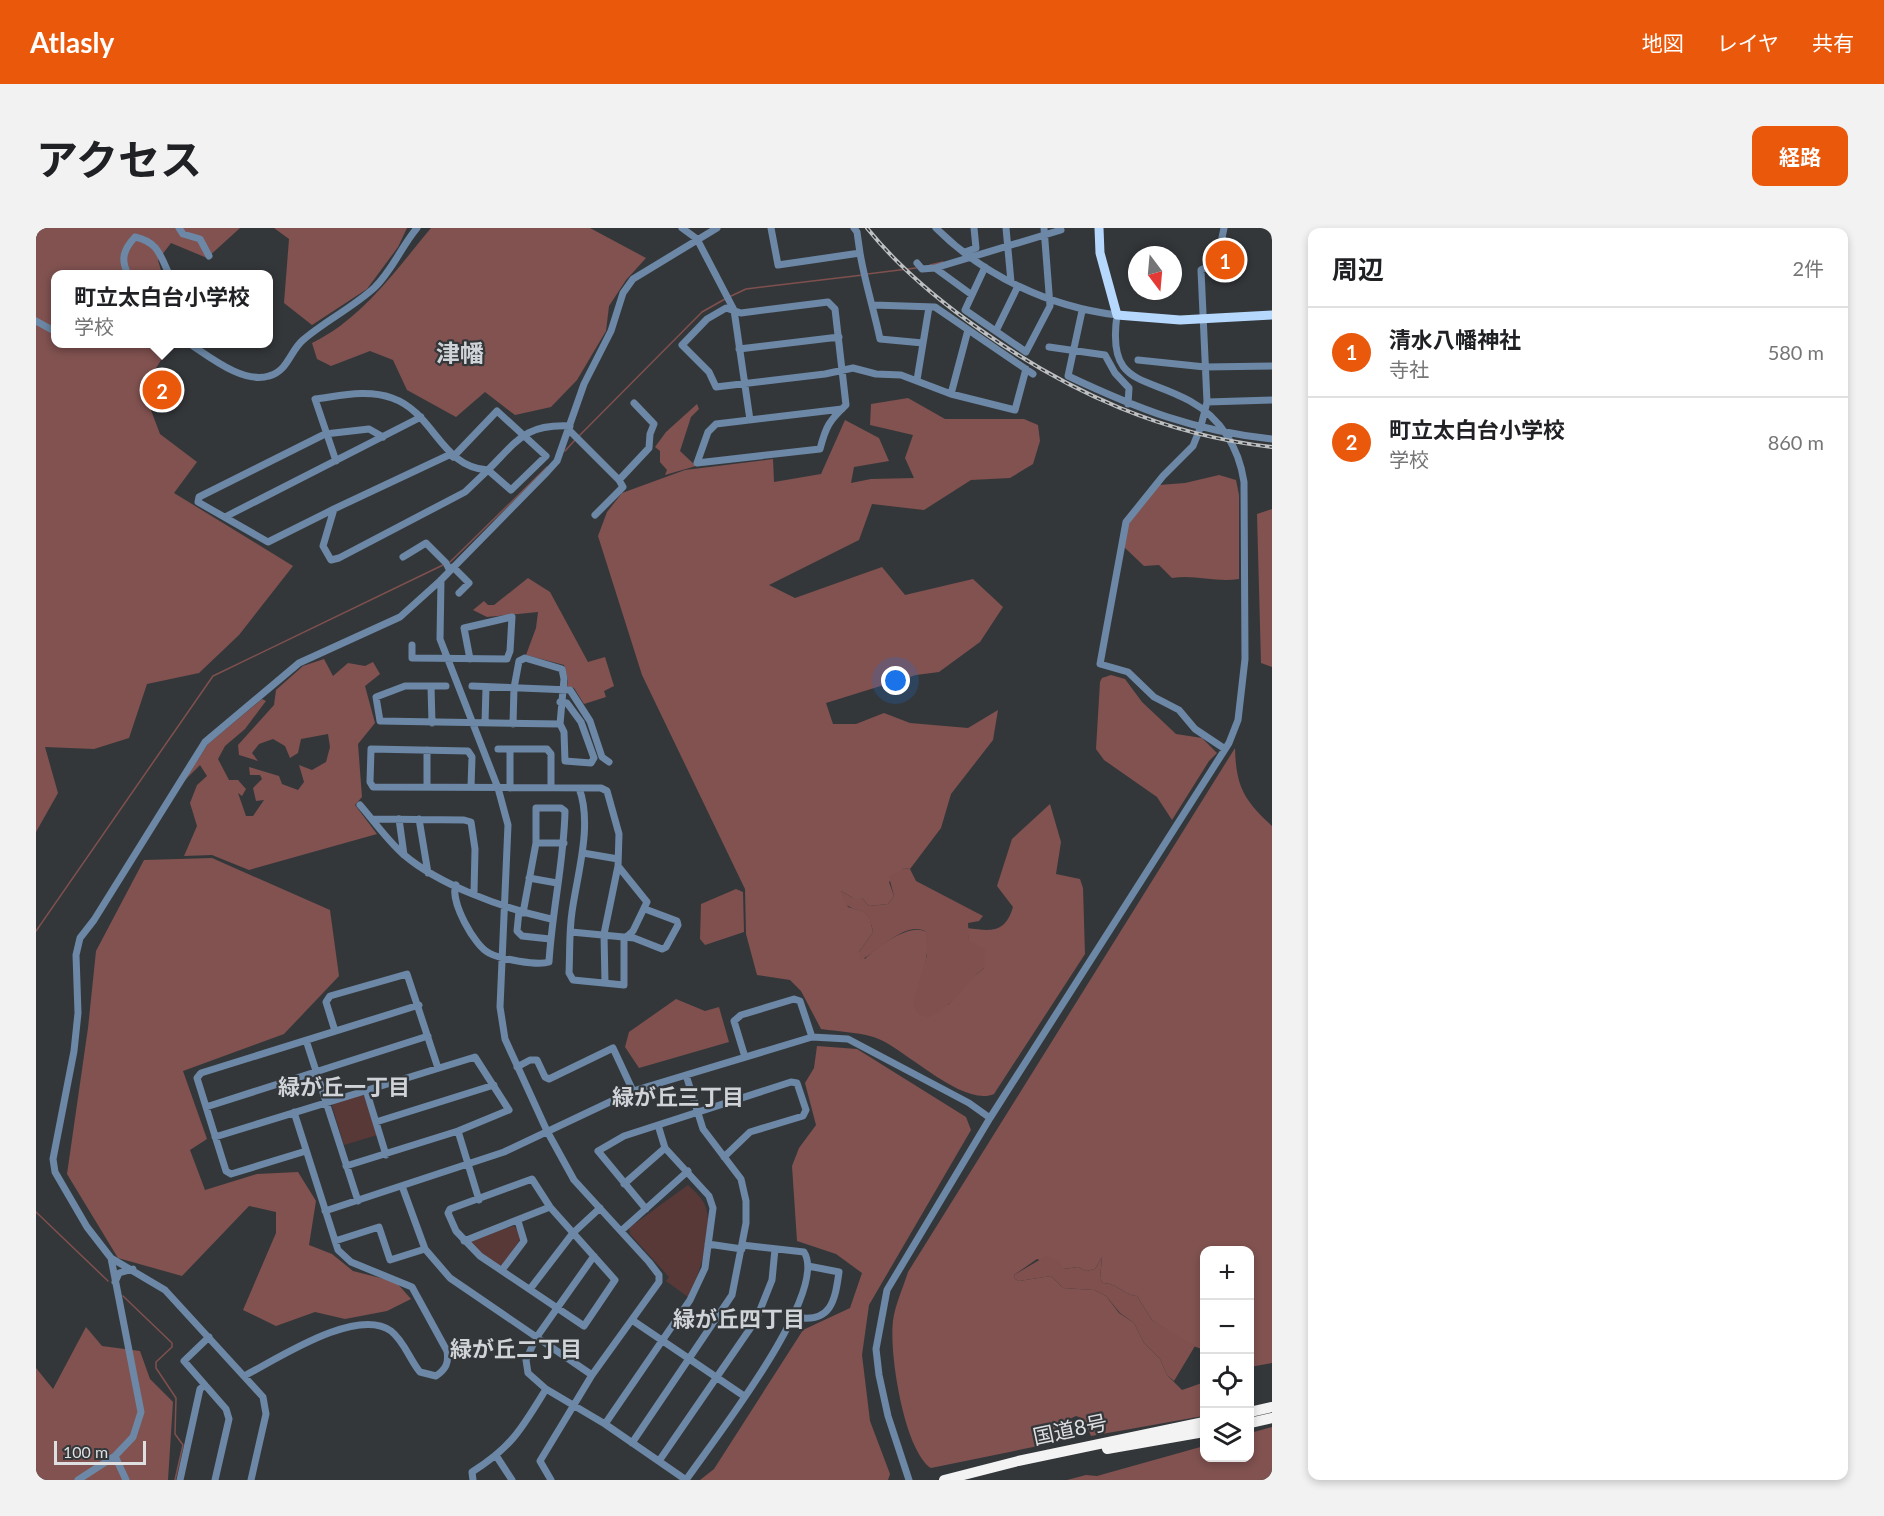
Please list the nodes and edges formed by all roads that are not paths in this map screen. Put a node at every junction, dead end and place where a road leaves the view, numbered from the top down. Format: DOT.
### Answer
graph roads {
  1 [pos="179,228"];
  2 [pos="417,228"];
  3 [pos="682,228"];
  4 [pos="717,228"];
  5 [pos="772,228"];
  6 [pos="854,228"];
  7 [pos="936,228"];
  8 [pos="974,228"];
  9 [pos="1006,228"];
  10 [pos="1099,228"];
  11 [pos="1224,228"];
  12 [pos="1061,230"];
  13 [pos="1044,232"];
  14 [pos="697,239"];
  15 [pos="1008,245"];
  16 [pos="860,253"];
  17 [pos="969,255"];
  18 [pos="209,256"];
  19 [pos="919,266"];
  20 [pos="985,267"];
  21 [pos="935,268"];
  22 [pos="127,270"];
  23 [pos="168,270"];
  24 [pos="1014,284"];
  25 [pos="972,296"];
  26 [pos="1050,300"];
  27 [pos="873,305"];
  28 [pos="929,307"];
  29 [pos="734,310"];
  30 [pos="1082,311"];
  31 [pos="1117,315"];
  32 [pos="1272,315"];
  33 [pos="1204,319"];
  34 [pos="36,321"];
  35 [pos="51,329"];
  36 [pos="968,330"];
  37 [pos="996,331"];
  38 [pos="839,337"];
  39 [pos="923,343"];
  40 [pos="1049,347"];
  41 [pos="196,348"];
  42 [pos="739,349"];
  43 [pos="1072,351"];
  44 [pos="1138,360"];
  45 [pos="1272,366"];
  46 [pos="1204,367"];
  47 [pos="843,369"];
  48 [pos="917,380"];
  49 [pos="744,385"];
  50 [pos="951,394"];
  51 [pos="1272,400"];
  52 [pos="1208,402"];
  53 [pos="633,403"];
  54 [pos="1128,404"];
  55 [pos="843,409"];
  56 [pos="421,417"];
  57 [pos="750,420"];
  58 [pos="1201,426"];
  59 [pos="569,428"];
  60 [pos="325,434"];
  61 [pos="523,436"];
  62 [pos="383,437"];
  63 [pos="1272,439"];
  64 [pos="452,455"];
  65 [pos="336,461"];
  66 [pos="489,470"];
  67 [pos="619,480"];
  68 [pos="334,509"];
  69 [pos="596,515"];
  70 [pos="225,518"];
  71 [pos="403,558"];
  72 [pos="449,566"];
  73 [pos="441,580"];
  74 [pos="459,593"];
  75 [pos="412,645"];
  76 [pos="447,658"];
  77 [pos="470,659"];
  78 [pos="431,686"];
  79 [pos="446,686"];
  80 [pos="472,686"];
  81 [pos="486,687"];
  82 [pos="514,688"];
  83 [pos="563,689"];
  84 [pos="560,702"];
  85 [pos="432,723"];
  86 [pos="485,723"];
  87 [pos="473,724"];
  88 [pos="513,724"];
  89 [pos="560,724"];
  90 [pos="498,749"];
  91 [pos="510,749"];
  92 [pos="1225,749"];
  93 [pos="427,750"];
  94 [pos="609,762"];
  95 [pos="551,787"];
  96 [pos="427,788"];
  97 [pos="471,788"];
  98 [pos="498,788"];
  99 [pos="510,788"];
  100 [pos="579,788"];
  101 [pos="360,805"];
  102 [pos="373,819"];
  103 [pos="399,819"];
  104 [pos="419,819"];
  105 [pos="536,843"];
  106 [pos="564,843"];
  107 [pos="583,853"];
  108 [pos="404,855"];
  109 [pos="618,863"];
  110 [pos="428,873"];
  111 [pos="529,878"];
  112 [pos="557,884"];
  113 [pos="456,885"];
  114 [pos="474,893"];
  115 [pos="505,906"];
  116 [pos="645,909"];
  117 [pos="521,912"];
  118 [pos="552,919"];
  119 [pos="571,932"];
  120 [pos="604,934"];
  121 [pos="627,937"];
  122 [pos="550,939"];
  123 [pos="502,958"];
  124 [pos="605,983"];
  125 [pos="419,1005"];
  126 [pos="335,1031"];
  127 [pos="428,1036"];
  128 [pos="812,1037"];
  129 [pos="306,1040"];
  130 [pos="745,1057"];
  131 [pos="517,1067"];
  132 [pos="438,1068"];
  133 [pos="316,1071"];
  134 [pos="686,1075"];
  135 [pos="494,1085"];
  136 [pos="366,1090"];
  137 [pos="633,1091"];
  138 [pos="326,1102"];
  139 [pos="206,1107"];
  140 [pos="294,1112"];
  141 [pos="697,1112"];
  142 [pos="990,1118"];
  143 [pos="376,1122"];
  144 [pos="658,1125"];
  145 [pos="458,1131"];
  146 [pos="547,1131"];
  147 [pos="216,1137"];
  148 [pos="665,1148"];
  149 [pos="306,1151"];
  150 [pos="386,1155"];
  151 [pos="724,1157"];
  152 [pos="468,1165"];
  153 [pos="346,1166"];
  154 [pos="688,1171"];
  155 [pos="624,1184"];
  156 [pos="402,1186"];
  157 [pos="479,1200"];
  158 [pos="357,1201"];
  159 [pos="550,1207"];
  160 [pos="600,1208"];
  161 [pos="646,1209"];
  162 [pos="325,1211"];
  163 [pos="518,1221"];
  164 [pos="621,1231"];
  165 [pos="573,1233"];
  166 [pos="334,1241"];
  167 [pos="464,1241"];
  168 [pos="708,1244"];
  169 [pos="742,1247"];
  170 [pos="425,1249"];
  171 [pos="775,1249"];
  172 [pos="594,1256"];
  173 [pos="111,1258"];
  174 [pos="808,1266"];
  175 [pos="133,1269"];
  176 [pos="502,1270"];
  177 [pos="115,1282"];
  178 [pos="530,1289"];
  179 [pos="557,1308"];
  180 [pos="795,1317"];
  181 [pos="633,1320"];
  182 [pos="209,1337"];
  183 [pos="536,1338"];
  184 [pos="663,1340"];
  185 [pos="690,1358"];
  186 [pos="246,1375"];
  187 [pos="591,1375"];
  188 [pos="717,1377"];
  189 [pos="205,1385"];
  190 [pos="546,1389"];
  191 [pos="744,1396"];
  192 [pos="574,1407"];
  193 [pos="1272,1407"];
  194 [pos="1254,1411"];
  195 [pos="1272,1418"];
  196 [pos="1254,1422"];
  197 [pos="1200,1423"];
  198 [pos="605,1424"];
  199 [pos="1200,1433"];
  200 [pos="632,1443"];
  201 [pos="1060,1453"];
  202 [pos="115,1455"];
  203 [pos="497,1457"];
  204 [pos="659,1461"];
  205 [pos="78,1480"];
  206 [pos="126,1480"];
  207 [pos="180,1480"];
  208 [pos="215,1480"];
  209 [pos="251,1480"];
  210 [pos="473,1480"];
  211 [pos="512,1480"];
  212 [pos="551,1480"];
  213 [pos="909,1480"];
  214 [pos="944,1480"];
  1 -- 18 [label="street"];
  2 -- 41 [label="street"];
  3 -- 14 [label="street"];
  4 -- 14 [label="street"];
  5 -- 16 [label="street"];
  6 -- 16 [label="street"];
  7 -- 17 [label="street"];
  8 -- 17 [label="street"];
  9 -- 15 [label="street"];
  10 -- 31 [label="main road"];
  11 -- 33 [label="street"];
  12 -- 13 [label="street"];
  13 -- 15 [label="street"];
  13 -- 26 [label="street"];
  14 -- 29 [label="street"];
  14 -- 59 [label="street"];
  15 -- 17 [label="street"];
  15 -- 24 [label="street"];
  16 -- 27 [label="street"];
  17 -- 20 [label="street"];
  17 -- 21 [label="street"];
  19 -- 21 [label="street"];
  20 -- 24 [label="street"];
  20 -- 25 [label="street"];
  21 -- 25 [label="street"];
  22 -- 23 [label="street"];
  24 -- 26 [label="street"];
  24 -- 37 [label="street"];
  25 -- 37 [label="street"];
  26 -- 30 [label="street"];
  26 -- 37 [label="street"];
  27 -- 28 [label="street"];
  27 -- 39 [label="street"];
  28 -- 36 [label="street"];
  28 -- 39 [label="street"];
  29 -- 38 [label="street"];
  29 -- 42 [label="street"];
  29 -- 49 [label="street"];
  30 -- 31 [label="street"];
  30 -- 43 [label="street"];
  31 -- 33 [label="main road"];
  31 -- 92 [label="street"];
  32 -- 33 [label="main road"];
  33 -- 46 [label="street"];
  34 -- 35 [label="street"];
  36 -- 50 [label="street"];
  36 -- 50 [label="street"];
  38 -- 42 [label="street"];
  38 -- 47 [label="street"];
  39 -- 48 [label="street"];
  40 -- 43 [label="street"];
  42 -- 49 [label="street"];
  43 -- 54 [label="street"];
  43 -- 54 [label="street"];
  44 -- 46 [label="street"];
  45 -- 46 [label="street"];
  46 -- 52 [label="street"];
  47 -- 48 [label="street"];
  47 -- 49 [label="street"];
  47 -- 55 [label="street"];
  48 -- 50 [label="street"];
  49 -- 57 [label="street"];
  51 -- 52 [label="street"];
  52 -- 58 [label="street"];
  53 -- 67 [label="street"];
  54 -- 58 [label="street"];
  55 -- 57 [label="street"];
  55 -- 57 [label="street"];
  56 -- 60 [label="street"];
  56 -- 62 [label="street"];
  56 -- 64 [label="street"];
  58 -- 63 [label="street"];
  58 -- 92 [label="street"];
  59 -- 61 [label="street"];
  59 -- 67 [label="street"];
  59 -- 72 [label="street"];
  60 -- 62 [label="street"];
  60 -- 65 [label="street"];
  60 -- 70 [label="street"];
  61 -- 64 [label="street"];
  61 -- 66 [label="street"];
  61 -- 66 [label="street"];
  62 -- 65 [label="street"];
  64 -- 66 [label="street"];
  64 -- 68 [label="street"];
  65 -- 70 [label="street"];
  66 -- 68 [label="street"];
  67 -- 69 [label="street"];
  68 -- 70 [label="street"];
  71 -- 72 [label="street"];
  72 -- 73 [label="street"];
  72 -- 74 [label="street"];
  73 -- 76 [label="street"];
  73 -- 173 [label="street"];
  75 -- 76 [label="street"];
  76 -- 77 [label="street"];
  76 -- 87 [label="street"];
  77 -- 77 [label="street"];
  78 -- 79 [label="street"];
  78 -- 85 [label="street"];
  78 -- 85 [label="street"];
  80 -- 81 [label="street"];
  81 -- 82 [label="street"];
  81 -- 86 [label="street"];
  82 -- 83 [label="street"];
  82 -- 83 [label="street"];
  82 -- 88 [label="street"];
  83 -- 84 [label="street"];
  83 -- 94 [label="street"];
  84 -- 89 [label="street"];
  84 -- 89 [label="street"];
  85 -- 87 [label="street"];
  86 -- 87 [label="street"];
  86 -- 88 [label="street"];
  87 -- 98 [label="street"];
  88 -- 89 [label="street"];
  90 -- 91 [label="street"];
  91 -- 95 [label="street"];
  91 -- 99 [label="street"];
  92 -- 142 [label="street"];
  93 -- 96 [label="street"];
  93 -- 96 [label="street"];
  93 -- 97 [label="street"];
  95 -- 99 [label="street"];
  95 -- 100 [label="street"];
  96 -- 97 [label="street"];
  97 -- 98 [label="street"];
  98 -- 99 [label="street"];
  98 -- 115 [label="street"];
  100 -- 107 [label="street"];
  100 -- 109 [label="street"];
  101 -- 102 [label="street"];
  102 -- 103 [label="street"];
  102 -- 108 [label="street"];
  103 -- 104 [label="street"];
  103 -- 108 [label="street"];
  104 -- 110 [label="street"];
  104 -- 114 [label="street"];
  105 -- 106 [label="street"];
  105 -- 106 [label="street"];
  105 -- 111 [label="street"];
  106 -- 112 [label="street"];
  107 -- 109 [label="street"];
  107 -- 119 [label="street"];
  108 -- 110 [label="street"];
  109 -- 116 [label="street"];
  109 -- 120 [label="street"];
  110 -- 113 [label="street"];
  111 -- 112 [label="street"];
  111 -- 117 [label="street"];
  112 -- 118 [label="street"];
  113 -- 114 [label="street"];
  113 -- 123 [label="street"];
  114 -- 115 [label="street"];
  115 -- 117 [label="street"];
  115 -- 123 [label="street"];
  116 -- 121 [label="street"];
  116 -- 121 [label="street"];
  117 -- 118 [label="street"];
  117 -- 122 [label="street"];
  118 -- 122 [label="street"];
  119 -- 120 [label="street"];
  119 -- 124 [label="street"];
  120 -- 121 [label="street"];
  120 -- 124 [label="street"];
  121 -- 124 [label="street"];
  122 -- 123 [label="street"];
  123 -- 131 [label="street"];
  125 -- 126 [label="street"];
  125 -- 126 [label="street"];
  125 -- 127 [label="street"];
  126 -- 129 [label="street"];
  127 -- 132 [label="street"];
  127 -- 133 [label="street"];
  128 -- 130 [label="street"];
  128 -- 130 [label="street"];
  128 -- 142 [label="street"];
  129 -- 133 [label="street"];
  129 -- 139 [label="street"];
  130 -- 134 [label="street"];
  131 -- 137 [label="street"];
  131 -- 146 [label="street"];
  132 -- 135 [label="street"];
  132 -- 136 [label="street"];
  133 -- 138 [label="street"];
  133 -- 139 [label="street"];
  134 -- 137 [label="street"];
  134 -- 141 [label="street"];
  135 -- 143 [label="street"];
  135 -- 145 [label="street"];
  136 -- 138 [label="street"];
  136 -- 143 [label="street"];
  137 -- 146 [label="street"];
  138 -- 140 [label="street"];
  138 -- 153 [label="street"];
  139 -- 147 [label="street"];
  140 -- 147 [label="street"];
  140 -- 149 [label="street"];
  141 -- 144 [label="street"];
  141 -- 151 [label="street"];
  141 -- 151 [label="street"];
  142 -- 213 [label="street"];
  143 -- 150 [label="street"];
  144 -- 148 [label="street"];
  144 -- 155 [label="street"];
  145 -- 150 [label="street"];
  145 -- 152 [label="street"];
  146 -- 152 [label="street"];
  146 -- 160 [label="street"];
  147 -- 149 [label="street"];
  148 -- 154 [label="street"];
  148 -- 155 [label="street"];
  149 -- 162 [label="street"];
  150 -- 153 [label="street"];
  151 -- 169 [label="street"];
  152 -- 156 [label="street"];
  152 -- 157 [label="street"];
  153 -- 158 [label="street"];
  154 -- 161 [label="street"];
  154 -- 168 [label="street"];
  155 -- 161 [label="street"];
  156 -- 158 [label="street"];
  156 -- 170 [label="street"];
  157 -- 159 [label="street"];
  157 -- 167 [label="street"];
  158 -- 162 [label="street"];
  159 -- 163 [label="street"];
  159 -- 165 [label="street"];
  160 -- 164 [label="street"];
  160 -- 165 [label="street"];
  161 -- 164 [label="street"];
  162 -- 166 [label="street"];
  163 -- 167 [label="street"];
  163 -- 176 [label="street"];
  164 -- 181 [label="street"];
  165 -- 172 [label="street"];
  165 -- 178 [label="street"];
  166 -- 170 [label="street"];
  166 -- 186 [label="street"];
  167 -- 176 [label="street"];
  168 -- 169 [label="street"];
  168 -- 184 [label="street"];
  169 -- 171 [label="street"];
  169 -- 185 [label="street"];
  170 -- 183 [label="street"];
  171 -- 174 [label="street"];
  171 -- 188 [label="street"];
  172 -- 179 [label="street"];
  172 -- 179 [label="street"];
  173 -- 175 [label="street"];
  173 -- 177 [label="street"];
  174 -- 180 [label="street"];
  174 -- 180 [label="street"];
  175 -- 177 [label="street"];
  175 -- 182 [label="street"];
  176 -- 178 [label="street"];
  177 -- 202 [label="street"];
  178 -- 179 [label="street"];
  179 -- 183 [label="street"];
  180 -- 191 [label="street"];
  181 -- 184 [label="street"];
  181 -- 187 [label="street"];
  182 -- 186 [label="street"];
  182 -- 189 [label="street"];
  183 -- 187 [label="street"];
  183 -- 190 [label="street"];
  184 -- 185 [label="street"];
  184 -- 198 [label="street"];
  185 -- 188 [label="street"];
  185 -- 200 [label="street"];
  186 -- 209 [label="street"];
  187 -- 192 [label="street"];
  188 -- 191 [label="street"];
  188 -- 204 [label="street"];
  189 -- 207 [label="street"];
  189 -- 208 [label="street"];
  190 -- 192 [label="street"];
  190 -- 203 [label="street"];
  191 -- 204 [label="street"];
  192 -- 198 [label="street"];
  192 -- 212 [label="street"];
  193 -- 194 [label="highway"];
  195 -- 196 [label="highway"];
  197 -- 201 [label="highway, 国道8号"];
  198 -- 200 [label="street"];
  199 -- 201 [label="highway"];
  200 -- 204 [label="street"];
  201 -- 214 [label="highway, 国道8号"];
  202 -- 205 [label="street"];
  202 -- 206 [label="street"];
  203 -- 210 [label="street"];
  203 -- 211 [label="street"];
}
